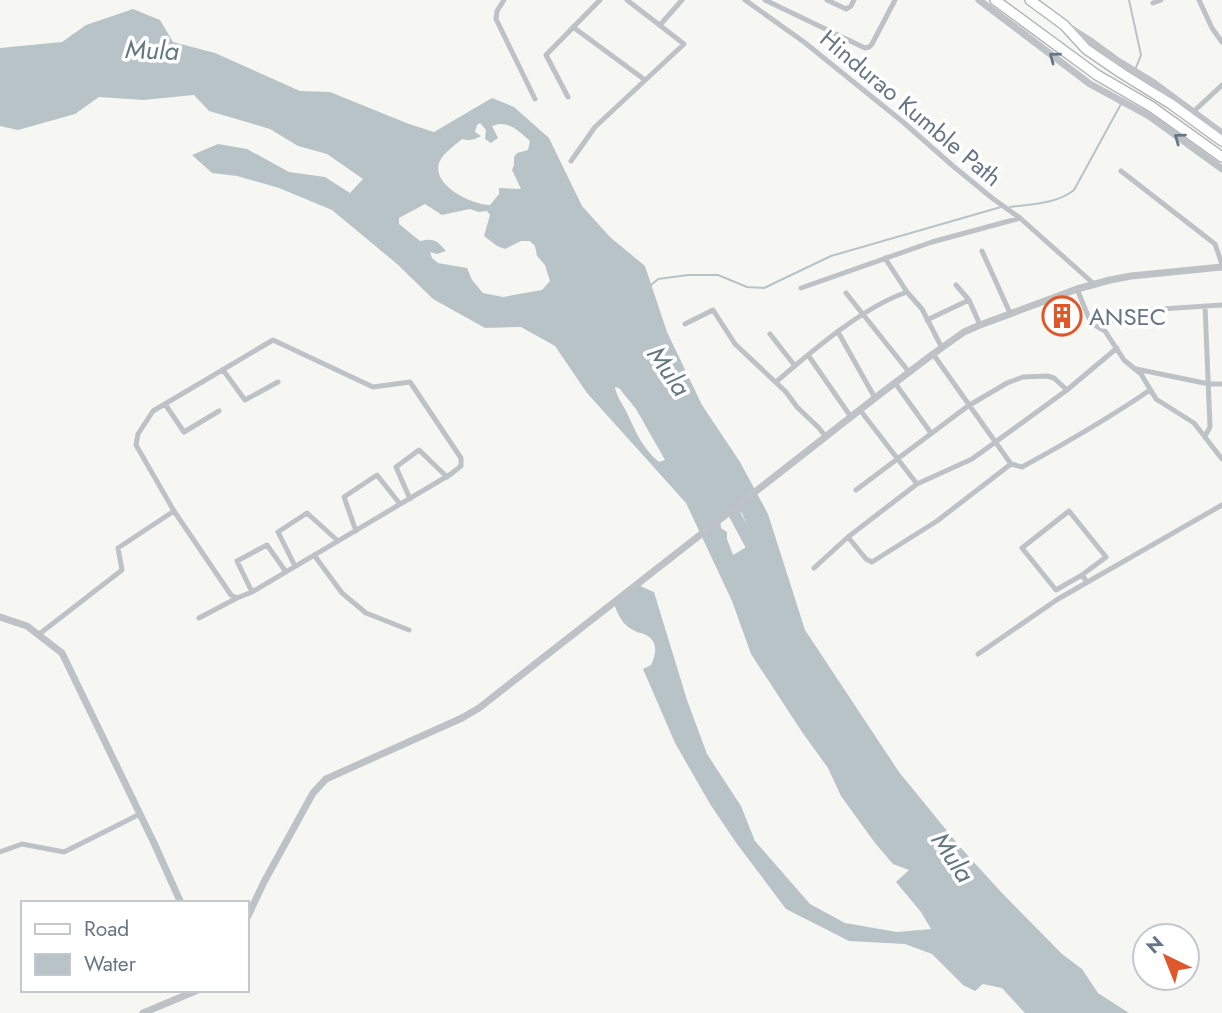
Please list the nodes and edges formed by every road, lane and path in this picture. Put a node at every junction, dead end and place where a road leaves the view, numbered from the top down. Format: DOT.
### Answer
graph roads {
  1 [pos="503,0"];
  2 [pos="600,0"];
  3 [pos="627,0"];
  4 [pos="745,0"];
  5 [pos="765,0"];
  6 [pos="827,0"];
  7 [pos="854,0"];
  8 [pos="895,0"];
  9 [pos="979,0"];
  10 [pos="995,0"];
  11 [pos="1030,0"];
  12 [pos="1161,0"];
  13 [pos="1199,0"];
  14 [pos="681,1"];
  15 [pos="1153,4"];
  16 [pos="660,25"];
  17 [pos="573,27"];
  18 [pos="1222,42"];
  19 [pos="645,80"];
  20 [pos="1147,84"];
  21 [pos="1222,85"];
  22 [pos="568,97"];
  23 [pos="535,99"];
  24 [pos="1137,103"];
  25 [pos="1193,113"];
  26 [pos="1222,133"];
  27 [pos="1222,141"];
  28 [pos="1222,157"];
  29 [pos="571,161"];
  30 [pos="1222,169"];
  31 [pos="1121,171"];
  32 [pos="1020,218"];
  33 [pos="982,251"];
  34 [pos="885,258"];
  35 [pos="1222,265"];
  36 [pos="1094,284"];
  37 [pos="957,285"];
  38 [pos="801,288"];
  39 [pos="1077,289"];
  40 [pos="907,292"];
  41 [pos="846,293"];
  42 [pos="969,300"];
  43 [pos="1222,305"];
  44 [pos="1205,306"];
  45 [pos="1010,313"];
  46 [pos="863,316"];
  47 [pos="927,320"];
  48 [pos="685,324"];
  49 [pos="980,325"];
  50 [pos="1102,328"];
  51 [pos="838,332"];
  52 [pos="770,334"];
  53 [pos="942,348"];
  54 [pos="1117,348"];
  55 [pos="933,354"];
  56 [pos="808,355"];
  57 [pos="795,366"];
  58 [pos="1135,369"];
  59 [pos="223,370"];
  60 [pos="909,372"];
  61 [pos="278,382"];
  62 [pos="776,382"];
  63 [pos="895,383"];
  64 [pos="1209,384"];
  65 [pos="1222,384"];
  66 [pos="1067,390"];
  67 [pos="1150,390"];
  68 [pos="875,398"];
  69 [pos="165,404"];
  70 [pos="968,406"];
  71 [pos="860,410"];
  72 [pos="219,411"];
  73 [pos="851,417"];
  74 [pos="931,433"];
  75 [pos="1205,436"];
  76 [pos="826,437"];
  77 [pos="995,444"];
  78 [pos="897,458"];
  79 [pos="1222,459"];
  80 [pos="1011,464"];
  81 [pos="446,477"];
  82 [pos="917,484"];
  83 [pos="856,490"];
  84 [pos="410,499"];
  85 [pos="400,505"];
  86 [pos="1222,505"];
  87 [pos="174,511"];
  88 [pos="356,531"];
  89 [pos="848,537"];
  90 [pos="338,541"];
  91 [pos="314,555"];
  92 [pos="295,566"];
  93 [pos="814,568"];
  94 [pos="286,572"];
  95 [pos="1082,575"];
  96 [pos="1087,582"];
  97 [pos="252,592"];
  98 [pos="237,598"];
  99 [pos="0,617"];
  100 [pos="199,618"];
  101 [pos="409,630"];
  102 [pos="38,635"];
  103 [pos="978,654"];
  104 [pos="141,814"];
  105 [pos="0,852"];
  106 [pos="179,901"];
  107 [pos="248,916"];
  108 [pos="193,992"];
  109 [pos="143,1013"];
  1 -- 23 [label="street"];
  2 -- 17 [label="street"];
  3 -- 16 [label="street"];
  4 -- 32 [label="street, Hindurao Kumble Path"];
  5 -- 8 [label="street"];
  6 -- 7 [label="street"];
  24 -- 9 [label="street, one-way"];
  10 -- 24 [label="main road"];
  11 -- 20 [label="main road"];
  12 -- 15 [label="street"];
  13 -- 18 [label="street"];
  14 -- 16 [label="street"];
  16 -- 19 [label="street"];
  17 -- 19 [label="street"];
  17 -- 22 [label="street"];
  19 -- 29 [label="street"];
  20 -- 25 [label="street"];
  20 -- 27 [label="main road"];
  21 -- 25 [label="street"];
  24 -- 28 [label="main road"];
  30 -- 24 [label="street, one-way"];
  25 -- 26 [label="street"];
  31 -- 35 [label="street"];
  32 -- 34 [label="street"];
  32 -- 36 [label="street, Hindurao Kumble Path"];
  33 -- 45 [label="street"];
  34 -- 38 [label="street"];
  34 -- 40 [label="street"];
  35 -- 36 [label="street"];
  36 -- 39 [label="street"];
  37 -- 42 [label="street"];
  39 -- 45 [label="street"];
  39 -- 50 [label="street"];
  40 -- 46 [label="street"];
  40 -- 47 [label="street"];
  41 -- 46 [label="street"];
  42 -- 47 [label="street"];
  42 -- 49 [label="street"];
  43 -- 44 [label="street"];
  44 -- 50 [label="street"];
  44 -- 64 [label="street"];
  45 -- 49 [label="street"];
  46 -- 51 [label="street"];
  46 -- 60 [label="street"];
  47 -- 53 [label="street"];
  48 -- 62 [label="street"];
  49 -- 53 [label="street"];
  50 -- 54 [label="street"];
  51 -- 56 [label="street"];
  51 -- 68 [label="street"];
  52 -- 57 [label="street"];
  53 -- 55 [label="street"];
  54 -- 58 [label="street"];
  54 -- 66 [label="street"];
  55 -- 60 [label="street"];
  55 -- 70 [label="street"];
  56 -- 57 [label="street"];
  56 -- 73 [label="street"];
  57 -- 62 [label="street"];
  58 -- 64 [label="street"];
  58 -- 67 [label="street"];
  59 -- 61 [label="street"];
  59 -- 69 [label="street"];
  59 -- 81 [label="street"];
  60 -- 63 [label="street"];
  62 -- 76 [label="street"];
  63 -- 68 [label="street"];
  63 -- 74 [label="street"];
  64 -- 65 [label="street"];
  64 -- 75 [label="street"];
  66 -- 70 [label="street"];
  66 -- 77 [label="street"];
  67 -- 75 [label="street"];
  67 -- 80 [label="street"];
  68 -- 71 [label="street"];
  69 -- 72 [label="street"];
  69 -- 87 [label="street"];
  70 -- 74 [label="street"];
  70 -- 77 [label="street"];
  71 -- 73 [label="street"];
  71 -- 78 [label="street"];
  73 -- 76 [label="street"];
  74 -- 78 [label="street"];
  75 -- 79 [label="street"];
  76 -- 107 [label="street"];
  77 -- 80 [label="street"];
  77 -- 82 [label="street"];
  78 -- 82 [label="street"];
  78 -- 83 [label="street"];
  80 -- 89 [label="street"];
  81 -- 84 [label="street"];
  81 -- 84 [label="street"];
  82 -- 89 [label="street"];
  84 -- 85 [label="street"];
  85 -- 88 [label="street"];
  85 -- 88 [label="street"];
  86 -- 96 [label="street"];
  87 -- 98 [label="street"];
  87 -- 102 [label="street"];
  88 -- 90 [label="street"];
  89 -- 93 [label="street"];
  90 -- 91 [label="street"];
  90 -- 92 [label="street"];
  91 -- 92 [label="street"];
  91 -- 101 [label="street"];
  92 -- 94 [label="street"];
  94 -- 97 [label="street"];
  94 -- 97 [label="street"];
  95 -- 95 [label="street"];
  95 -- 96 [label="street"];
  96 -- 103 [label="street"];
  97 -- 98 [label="street"];
  98 -- 100 [label="street"];
  99 -- 102 [label="street"];
  102 -- 104 [label="street"];
  104 -- 105 [label="street"];
  104 -- 106 [label="street"];
  108 -- 109 [label="street"];
}
